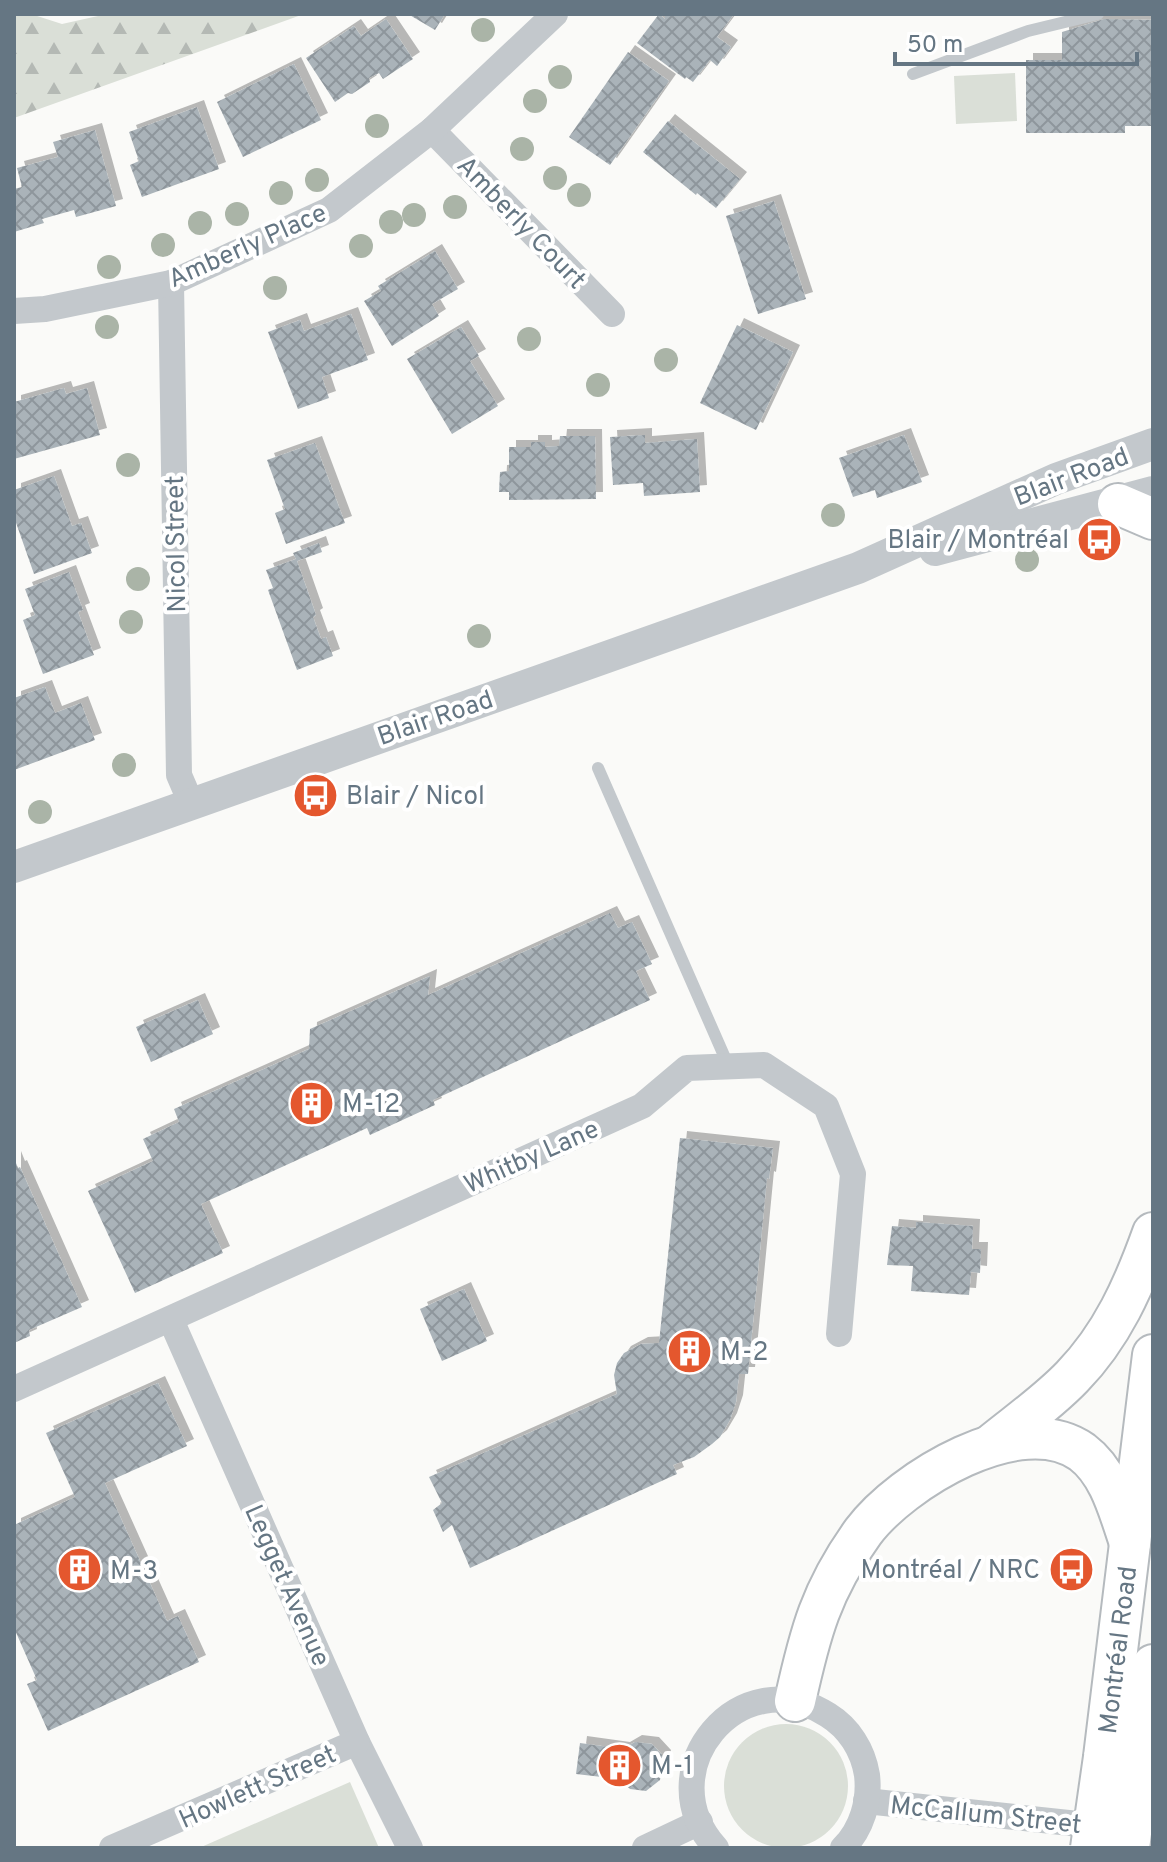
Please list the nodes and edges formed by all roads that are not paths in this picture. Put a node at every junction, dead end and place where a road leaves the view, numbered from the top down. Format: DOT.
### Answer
graph roads {
  1 [pos="555,14"];
  2 [pos="1098,14"];
  3 [pos="913,74"];
  4 [pos="432,130"];
  5 [pos="171,283"];
  6 [pos="14,311"];
  7 [pos="612,314"];
  8 [pos="1153,444"];
  9 [pos="1141,505"];
  10 [pos="858,568"];
  11 [pos="598,768"];
  12 [pos="191,803"];
  13 [pos="14,867"];
  14 [pos="729,1067"];
  15 [pos="1153,1233"];
  16 [pos="171,1320"];
  17 [pos="839,1334"];
  18 [pos="1153,1355"];
  19 [pos="14,1389"];
  20 [pos="991,1445"];
  21 [pos="1130,1543"];
  22 [pos="1153,1665"];
  23 [pos="795,1701"];
  24 [pos="357,1742"];
  25 [pos="1122,1761"];
  26 [pos="866,1801"];
  27 [pos="700,1822"];
  28 [pos="1153,1832"];
  29 [pos="112,1848"];
  30 [pos="410,1848"];
  31 [pos="645,1848"];
  32 [pos="716,1848"];
  33 [pos="843,1848"];
  34 [pos="1091,1848"];
  35 [pos="1129,1848"];
  1 -- 4 [label="street, Amberly Place"];
  2 -- 3 [label="lane"];
  4 -- 5 [label="street, Amberly Place"];
  4 -- 7 [label="street, Amberly Court"];
  5 -- 6 [label="street, Amberly Place"];
  5 -- 12 [label="street, Nicol Street"];
  8 -- 10 [label="street, Blair Road"];
  9 -- 10 [label="street, Blair Road"];
  10 -- 12 [label="street, Blair Road"];
  11 -- 14 [label="lane"];
  12 -- 13 [label="street, Blair Road"];
  14 -- 16 [label="street, Whitby Lane"];
  14 -- 17 [label="street, Whitby Lane"];
  15 -- 20 [label="main road"];
  16 -- 19 [label="street, Whitby Lane"];
  16 -- 24 [label="street, Legget Avenue"];
  18 -- 21 [label="main road, Montréal Road"];
  20 -- 21 [label="main road"];
  20 -- 23 [label="main road"];
  21 -- 25 [label="main road, Montréal Road"];
  22 -- 25 [label="main road, Montréal Road"];
  23 -- 26 [label="street"];
  23 -- 27 [label="street"];
  24 -- 29 [label="street, Howlett Street"];
  24 -- 30 [label="street, Legget Avenue"];
  25 -- 34 [label="main road, Montréal Road, bridge"];
  25 -- 35 [label="main road, Montréal Road, bridge"];
  26 -- 28 [label="street, McCallum Street"];
  26 -- 33 [label="street"];
  27 -- 31 [label="street"];
  27 -- 32 [label="street"];
}
